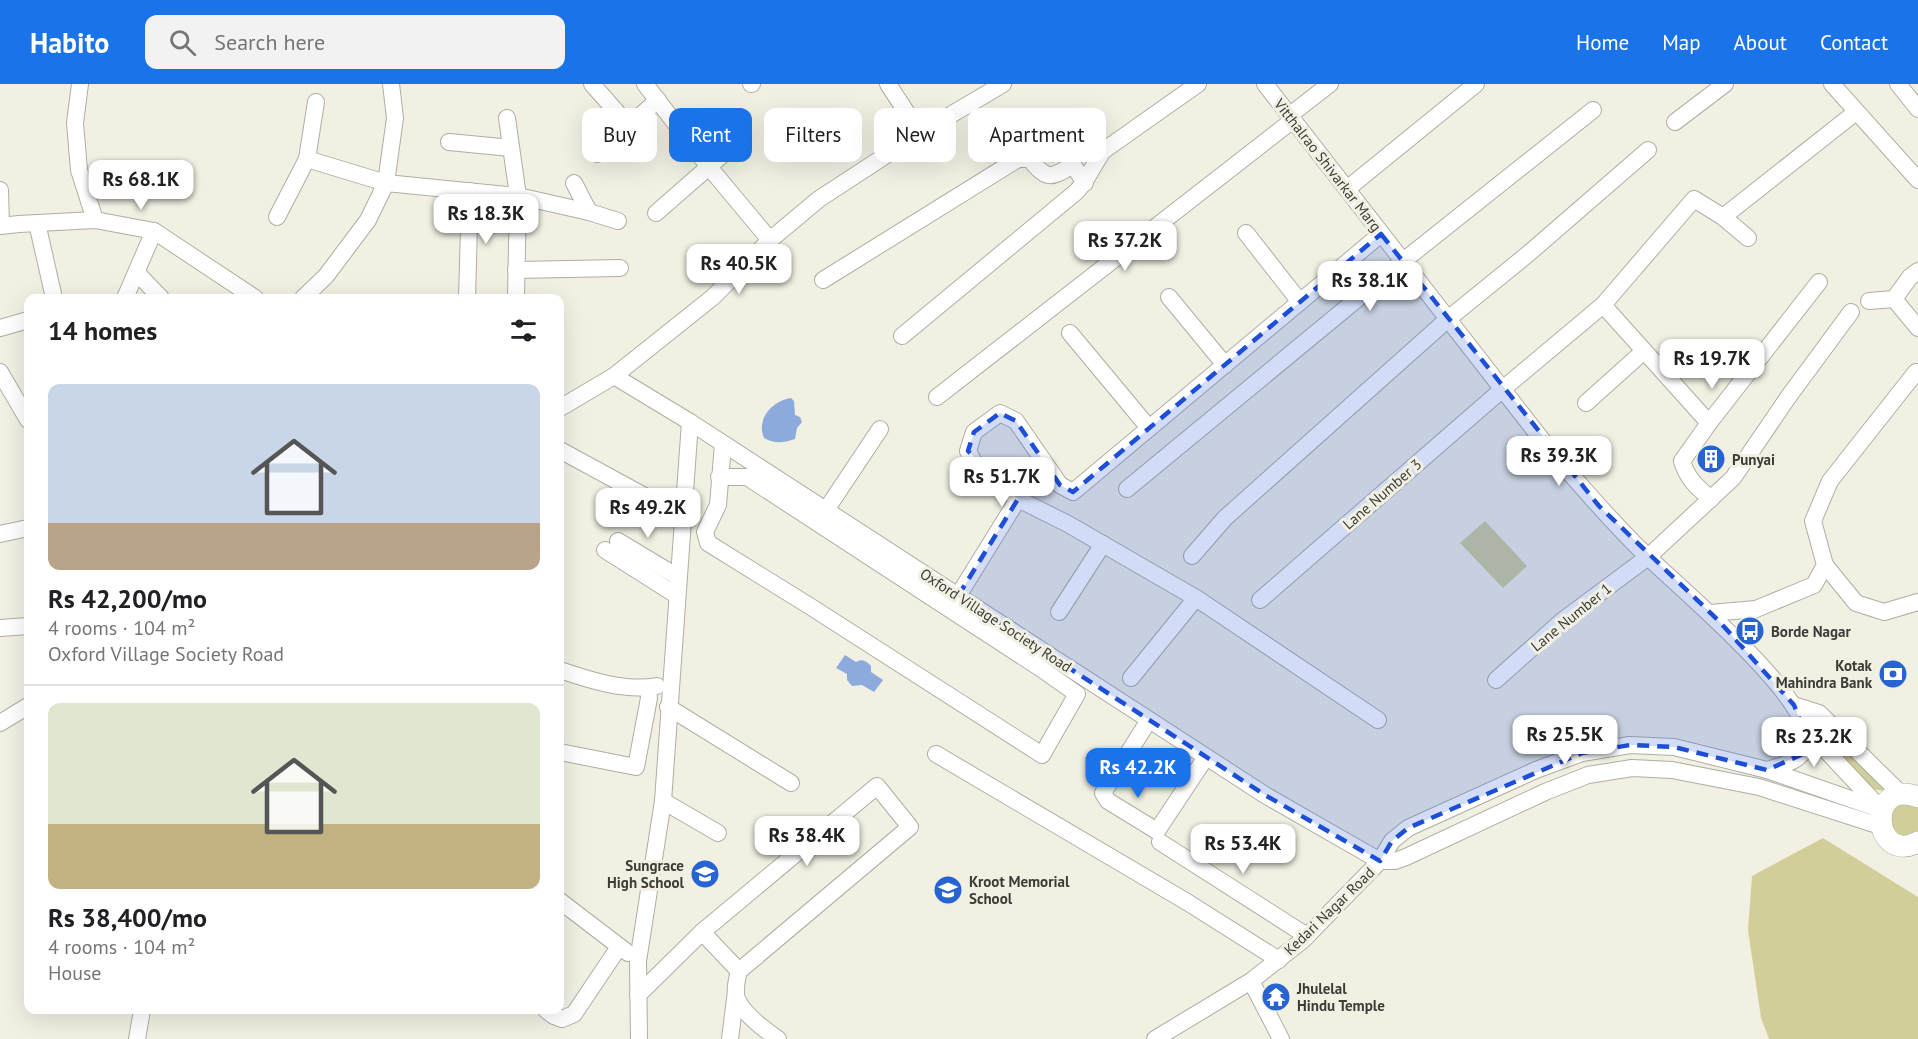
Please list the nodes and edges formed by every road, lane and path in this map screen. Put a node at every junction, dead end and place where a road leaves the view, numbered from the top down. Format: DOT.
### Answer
graph roads {
  1 [pos="80,84"];
  2 [pos="391,84"];
  3 [pos="592,84"];
  4 [pos="645,84"];
  5 [pos="888,84"];
  6 [pos="1003,84"];
  7 [pos="1198,84"];
  8 [pos="1266,84"];
  9 [pos="1330,84"];
  10 [pos="1476,84"];
  11 [pos="1725,84"];
  12 [pos="1898,84"];
  13 [pos="1838,86"];
  14 [pos="657,100"];
  15 [pos="316,102"];
  16 [pos="613,108"];
  17 [pos="648,108"];
  18 [pos="904,108"];
  19 [pos="1918,109"];
  20 [pos="1593,110"];
  21 [pos="956,112"];
  22 [pos="1856,112"];
  23 [pos="1291,117"];
  24 [pos="507,118"];
  25 [pos="1675,122"];
  26 [pos="448,142"];
  27 [pos="512,148"];
  28 [pos="1648,150"];
  29 [pos="307,159"];
  30 [pos="715,162"];
  31 [pos="876,162"];
  32 [pos="709,167"];
  33 [pos="1918,180"];
  34 [pos="386,183"];
  35 [pos="574,183"];
  36 [pos="1084,183"];
  37 [pos="1347,189"];
  38 [pos="0,190"];
  39 [pos="470,191"];
  40 [pos="518,196"];
  41 [pos="589,212"];
  42 [pos="656,213"];
  43 [pos="277,217"];
  44 [pos="1723,217"];
  45 [pos="95,220"];
  46 [pos="618,221"];
  47 [pos="37,223"];
  48 [pos="0,226"];
  49 [pos="154,231"];
  50 [pos="1246,233"];
  51 [pos="1381,234"];
  52 [pos="1748,238"];
  53 [pos="770,240"];
  54 [pos="1402,262"];
  55 [pos="620,268"];
  56 [pos="516,270"];
  57 [pos="1918,271"];
  58 [pos="137,273"];
  59 [pos="822,280"];
  60 [pos="1819,282"];
  61 [pos="53,294"];
  62 [pos="127,294"];
  63 [pos="157,294"];
  64 [pos="249,294"];
  65 [pos="307,294"];
  66 [pos="467,294"];
  67 [pos="516,294"];
  68 [pos="1169,297"];
  69 [pos="1894,299"];
  70 [pos="1869,301"];
  71 [pos="1300,302"];
  72 [pos="1603,305"];
  73 [pos="1851,312"];
  74 [pos="1448,319"];
  75 [pos="24,321"];
  76 [pos="0,328"];
  77 [pos="1918,328"];
  78 [pos="1070,333"];
  79 [pos="902,336"];
  80 [pos="1644,351"];
  81 [pos="1225,365"];
  82 [pos="0,372"];
  83 [pos="1916,372"];
  84 [pos="614,376"];
  85 [pos="1504,388"];
  86 [pos="937,397"];
  87 [pos="1586,403"];
  88 [pos="564,406"];
  89 [pos="24,413"];
  90 [pos="690,422"];
  91 [pos="1709,423"];
  92 [pos="1149,428"];
  93 [pos="880,429"];
  94 [pos="723,444"];
  95 [pos="564,452"];
  96 [pos="720,473"];
  97 [pos="1127,489"];
  98 [pos="1018,500"];
  99 [pos="1711,500"];
  100 [pos="826,510"];
  101 [pos="683,517"];
  102 [pos="24,530"];
  103 [pos="0,534"];
  104 [pos="1103,544"];
  105 [pos="1192,556"];
  106 [pos="1648,557"];
  107 [pos="1825,565"];
  108 [pos="678,577"];
  109 [pos="676,595"];
  110 [pos="958,596"];
  111 [pos="1196,598"];
  112 [pos="1260,600"];
  113 [pos="1918,602"];
  114 [pos="1059,612"];
  115 [pos="1710,613"];
  116 [pos="24,626"];
  117 [pos="0,628"];
  118 [pos="564,671"];
  119 [pos="1131,678"];
  120 [pos="1086,679"];
  121 [pos="1496,680"];
  122 [pos="670,684"];
  123 [pos="648,688"];
  124 [pos="1077,694"];
  125 [pos="1794,705"];
  126 [pos="668,707"];
  127 [pos="24,708"];
  128 [pos="1149,720"];
  129 [pos="1378,720"];
  130 [pos="0,723"];
  131 [pos="1805,728"];
  132 [pos="564,753"];
  133 [pos="936,754"];
  134 [pos="1206,757"];
  135 [pos="1767,770"];
  136 [pos="791,783"];
  137 [pos="1910,795"];
  138 [pos="663,801"];
  139 [pos="1881,818"];
  140 [pos="718,833"];
  141 [pos="1160,842"];
  142 [pos="1914,849"];
  143 [pos="1380,861"];
  144 [pos="564,904"];
  145 [pos="702,932"];
  146 [pos="1307,936"];
  147 [pos="619,947"];
  148 [pos="1279,960"];
  149 [pos="638,961"];
  150 [pos="739,971"];
  151 [pos="1251,981"];
  152 [pos="736,990"];
  153 [pos="638,995"];
  154 [pos="141,1014"];
  155 [pos="551,1014"];
  156 [pos="137,1039"];
  157 [pos="639,1039"];
  158 [pos="730,1039"];
  159 [pos="778,1039"];
  160 [pos="1155,1039"];
  161 [pos="1281,1039"];
  1 -- 45 [label="street"];
  2 -- 34 [label="street"];
  3 -- 16 [label="street"];
  4 -- 14 [label="street"];
  5 -- 18 [label="street"];
  6 -- 21 [label="street"];
  7 -- 36 [label="street"];
  8 -- 23 [label="street, Vitthalrao Shivarkar Marg"];
  9 -- 23 [label="street"];
  10 -- 37 [label="street"];
  11 -- 25 [label="street"];
  12 -- 19 [label="street"];
  13 -- 22 [label="street"];
  14 -- 17 [label="street"];
  14 -- 32 [label="street"];
  15 -- 29 [label="street"];
  20 -- 54 [label="street"];
  22 -- 33 [label="street"];
  22 -- 44 [label="street"];
  23 -- 37 [label="street, Vitthalrao Shivarkar Marg"];
  23 -- 86 [label="street"];
  24 -- 27 [label="street"];
  26 -- 27 [label="street"];
  27 -- 40 [label="street"];
  28 -- 74 [label="street"];
  29 -- 34 [label="street"];
  29 -- 43 [label="street"];
  30 -- 32 [label="street"];
  31 -- 53 [label="street"];
  32 -- 42 [label="street"];
  32 -- 53 [label="street"];
  34 -- 39 [label="street"];
  34 -- 65 [label="street"];
  35 -- 41 [label="street"];
  36 -- 59 [label="street"];
  36 -- 79 [label="street"];
  37 -- 51 [label="street, Vitthalrao Shivarkar Marg"];
  38 -- 48 [label="street"];
  39 -- 40 [label="street"];
  39 -- 66 [label="street"];
  40 -- 41 [label="street"];
  40 -- 56 [label="street"];
  41 -- 46 [label="street"];
  44 -- 52 [label="street"];
  44 -- 72 [label="street, Lane Number 3"];
  45 -- 47 [label="street"];
  45 -- 49 [label="street"];
  47 -- 48 [label="street"];
  47 -- 61 [label="street"];
  49 -- 58 [label="street"];
  49 -- 64 [label="street"];
  50 -- 71 [label="street"];
  51 -- 54 [label="street, Vitthalrao Shivarkar Marg"];
  51 -- 71 [label="street"];
  53 -- 84 [label="street"];
  54 -- 74 [label="street, Vitthalrao Shivarkar Marg"];
  54 -- 97 [label="street"];
  55 -- 56 [label="street"];
  56 -- 67 [label="street"];
  57 -- 69 [label="street"];
  58 -- 62 [label="street"];
  58 -- 63 [label="street"];
  60 -- 91 [label="street"];
  68 -- 81 [label="street"];
  69 -- 70 [label="street"];
  69 -- 77 [label="street"];
  71 -- 81 [label="street"];
  72 -- 80 [label="street"];
  72 -- 85 [label="street, Lane Number 3"];
  73 -- 99 [label="street, Lane Number 1"];
  74 -- 85 [label="street, Vitthalrao Shivarkar Marg"];
  74 -- 105 [label="street"];
  75 -- 76 [label="street"];
  78 -- 92 [label="street"];
  80 -- 87 [label="street"];
  80 -- 91 [label="street"];
  81 -- 92 [label="street"];
  82 -- 89 [label="street"];
  83 -- 107 [label="street"];
  84 -- 88 [label="street"];
  84 -- 90 [label="street, Oxford Village Society Road"];
  85 -- 106 [label="street, Vitthalrao Shivarkar Marg"];
  85 -- 112 [label="street, Lane Number 3"];
  90 -- 94 [label="street, Oxford Village Society Road"];
  90 -- 101 [label="street"];
  91 -- 99 [label="street"];
  92 -- 98 [label="street"];
  93 -- 100 [label="street"];
  94 -- 96 [label="street"];
  94 -- 100 [label="street, Oxford Village Society Road"];
  95 -- 101 [label="street"];
  96 -- 124 [label="street"];
  96 -- 124 [label="street"];
  98 -- 104 [label="street"];
  98 -- 110 [label="street"];
  99 -- 106 [label="street, Lane Number 1"];
  100 -- 110 [label="street, Oxford Village Society Road"];
  101 -- 108 [label="street"];
  102 -- 103 [label="street"];
  104 -- 111 [label="street"];
  104 -- 114 [label="street"];
  106 -- 115 [label="street, Vitthalrao Shivarkar Marg"];
  106 -- 121 [label="street, Lane Number 1"];
  107 -- 113 [label="street"];
  107 -- 115 [label="street"];
  108 -- 109 [label="street"];
  108 -- 109 [label="street"];
  109 -- 122 [label="street"];
  110 -- 120 [label="street, Oxford Village Society Road"];
  111 -- 119 [label="street"];
  111 -- 129 [label="street"];
  115 -- 125 [label="street, Vitthalrao Shivarkar Marg"];
  116 -- 117 [label="street"];
  118 -- 123 [label="street"];
  120 -- 124 [label="street"];
  120 -- 128 [label="street, Oxford Village Society Road"];
  122 -- 123 [label="street"];
  122 -- 126 [label="street"];
  123 -- 132 [label="street"];
  125 -- 131 [label="street"];
  125 -- 137 [label="street"];
  126 -- 136 [label="street"];
  126 -- 138 [label="street"];
  127 -- 130 [label="street"];
  128 -- 134 [label="street, Oxford Village Society Road"];
  128 -- 134 [label="street"];
  131 -- 135 [label="street"];
  131 -- 139 [label="street"];
  133 -- 148 [label="street"];
  134 -- 143 [label="street, Oxford Village Society Road"];
  135 -- 139 [label="street, Kedari Nagar Road"];
  135 -- 143 [label="street, Kedari Nagar Road"];
  137 -- 139 [label="main road"];
  138 -- 140 [label="street"];
  138 -- 149 [label="street"];
  139 -- 142 [label="main road"];
  139 -- 143 [label="street"];
  141 -- 146 [label="street"];
  143 -- 146 [label="street, Kedari Nagar Road"];
  144 -- 147 [label="street"];
  145 -- 150 [label="street"];
  145 -- 150 [label="street"];
  145 -- 153 [label="street"];
  146 -- 148 [label="street, Kedari Nagar Road"];
  147 -- 149 [label="street"];
  147 -- 155 [label="street"];
  148 -- 151 [label="street, Kedari Nagar Road"];
  149 -- 153 [label="street"];
  150 -- 152 [label="street"];
  151 -- 160 [label="street, Kedari Nagar Road"];
  151 -- 161 [label="street"];
  152 -- 158 [label="street"];
  152 -- 159 [label="street"];
  153 -- 157 [label="street"];
  154 -- 156 [label="street"];
}
